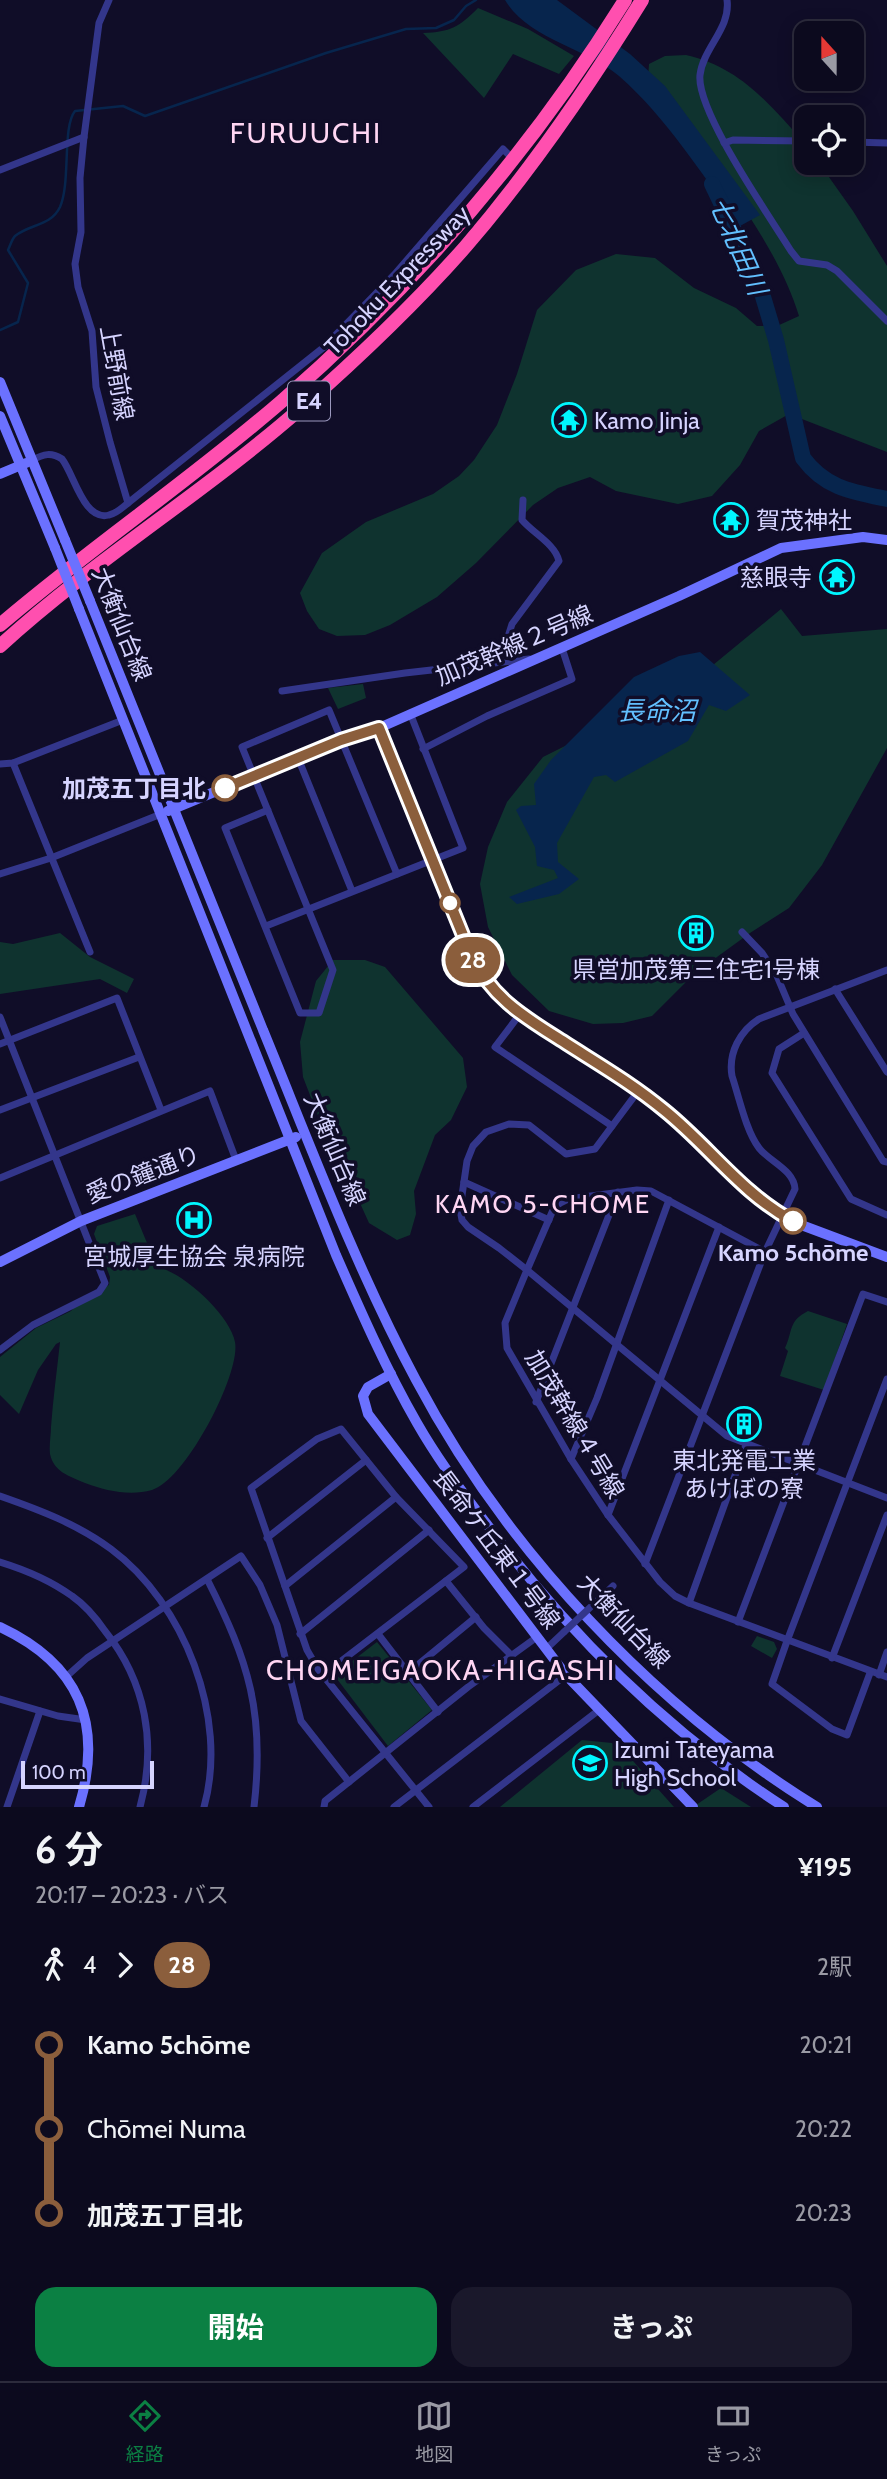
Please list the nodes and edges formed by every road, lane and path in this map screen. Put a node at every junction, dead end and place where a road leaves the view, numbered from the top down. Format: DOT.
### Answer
graph roads {
  1 [pos="108,0"];
  2 [pos="625,0"];
  3 [pos="642,0"];
  4 [pos="727,0"];
  5 [pos="566,103"];
  6 [pos="84,137"];
  7 [pos="794,141"];
  8 [pos="864,142"];
  9 [pos="724,143"];
  10 [pos="887,143"];
  11 [pos="510,156"];
  12 [pos="0,170"];
  13 [pos="887,321"];
  14 [pos="0,382"];
  15 [pos="0,416"];
  16 [pos="33,460"];
  17 [pos="21,466"];
  18 [pos="0,474"];
  19 [pos="523,500"];
  20 [pos="128,503"];
  21 [pos="887,540"];
  22 [pos="0,625"];
  23 [pos="0,646"];
  24 [pos="562,648"];
  25 [pos="537,659"];
  26 [pos="500,662"];
  27 [pos="282,691"];
  28 [pos="410,713"];
  29 [pos="123,720"];
  30 [pos="379,728"];
  31 [pos="341,740"];
  32 [pos="423,749"];
  33 [pos="298,758"];
  34 [pos="13,763"];
  35 [pos="0,764"];
  36 [pos="254,776"];
  37 [pos="174,809"];
  38 [pos="268,810"];
  39 [pos="161,814"];
  40 [pos="51,858"];
  41 [pos="433,861"];
  42 [pos="0,874"];
  43 [pos="397,874"];
  44 [pos="352,891"];
  45 [pos="308,909"];
  46 [pos="266,926"];
  47 [pos="742,932"];
  48 [pos="90,952"];
  49 [pos="884,971"];
  50 [pos="887,980"];
  51 [pos="835,989"];
  52 [pos="789,1007"];
  53 [pos="520,1014"];
  54 [pos="0,1017"];
  55 [pos="804,1033"];
  56 [pos="10,1040"];
  57 [pos="0,1044"];
  58 [pos="139,1057"];
  59 [pos="887,1072"];
  60 [pos="639,1090"];
  61 [pos="32,1097"];
  62 [pos="0,1110"];
  63 [pos="161,1110"];
  64 [pos="612,1126"];
  65 [pos="305,1134"];
  66 [pos="290,1139"];
  67 [pos="54,1154"];
  68 [pos="236,1160"];
  69 [pos="887,1163"];
  70 [pos="0,1178"];
  71 [pos="464,1182"];
  72 [pos="618,1192"];
  73 [pos="669,1200"];
  74 [pos="782,1215"];
  75 [pos="887,1216"];
  76 [pos="549,1220"];
  77 [pos="81,1221"];
  78 [pos="719,1227"];
  79 [pos="765,1252"];
  80 [pos="887,1257"];
  81 [pos="0,1262"];
  82 [pos="527,1270"];
  83 [pos="887,1301"];
  84 [pos="572,1307"];
  85 [pos="617,1343"];
  86 [pos="0,1350"];
  87 [pos="391,1374"];
  88 [pos="660,1379"];
  89 [pos="887,1379"];
  90 [pos="536,1402"];
  91 [pos="702,1416"];
  92 [pos="746,1445"];
  93 [pos="366,1460"];
  94 [pos="571,1460"];
  95 [pos="798,1463"];
  96 [pos="848,1481"];
  97 [pos="0,1496"];
  98 [pos="396,1497"];
  99 [pos="887,1498"];
  100 [pos="887,1515"];
  101 [pos="608,1516"];
  102 [pos="429,1530"];
  103 [pos="267,1538"];
  104 [pos="0,1562"];
  105 [pos="645,1564"];
  106 [pos="207,1579"];
  107 [pos="446,1581"];
  108 [pos="285,1586"];
  109 [pos="613,1586"];
  110 [pos="689,1604"];
  111 [pos="164,1608"];
  112 [pos="476,1617"];
  113 [pos="738,1622"];
  114 [pos="0,1627"];
  115 [pos="300,1634"];
  116 [pos="378,1634"];
  117 [pos="537,1637"];
  118 [pos="786,1641"];
  119 [pos="114,1642"];
  120 [pos="546,1649"];
  121 [pos="887,1652"];
  122 [pos="512,1655"];
  123 [pos="832,1658"];
  124 [pos="408,1673"];
  125 [pos="323,1675"];
  126 [pos="566,1675"];
  127 [pos="879,1675"];
  128 [pos="66,1676"];
  129 [pos="0,1699"];
  130 [pos="599,1710"];
  131 [pos="40,1711"];
  132 [pos="438,1712"];
  133 [pos="86,1720"];
  134 [pos="387,1753"];
  135 [pos="349,1782"];
  136 [pos="417,1790"];
  137 [pos="7,1807"];
  138 [pos="79,1807"];
  139 [pos="140,1807"];
  140 [pos="204,1807"];
  141 [pos="254,1807"];
  142 [pos="324,1807"];
  143 [pos="394,1807"];
  144 [pos="429,1807"];
  145 [pos="473,1807"];
  146 [pos="694,1807"];
  147 [pos="784,1807"];
  148 [pos="817,1807"];
  1 -- 6 [label="street, 上野前線"];
  2 -- 5 [label="highway, Tohoku Expressway / E4"];
  3 -- 5 [label="highway, Tohoku Expressway / E4"];
  4 -- 9 [label="street"];
  5 -- 22 [label="highway, Tohoku Expressway / E4"];
  5 -- 23 [label="highway, Tohoku Expressway / E4"];
  6 -- 12 [label="street"];
  6 -- 20 [label="street, 上野前線"];
  7 -- 9 [label="street"];
  8 -- 10 [label="street"];
  9 -- 13 [label="street"];
  11 -- 20 [label="street"];
  14 -- 16 [label="main road, 大衡仙台線"];
  15 -- 17 [label="main road, 大衡仙台線"];
  16 -- 17 [label="main road"];
  16 -- 20 [label="street"];
  16 -- 37 [label="main road, 大衡仙台線, bridge"];
  17 -- 18 [label="main road"];
  17 -- 29 [label="main road, 大衡仙台線, bridge"];
  19 -- 26 [label="street"];
  21 -- 24 [label="main road, 加茂幹線２号線"];
  24 -- 25 [label="main road, 加茂幹線２号線"];
  24 -- 32 [label="street"];
  25 -- 26 [label="street"];
  25 -- 28 [label="main road, 加茂幹線２号線"];
  26 -- 27 [label="street"];
  28 -- 30 [label="main road, 加茂幹線２号線"];
  28 -- 32 [label="street"];
  29 -- 34 [label="street"];
  29 -- 39 [label="main road, 大衡仙台線"];
  30 -- 31 [label="main road, 加茂幹線２号線"];
  30 -- 41 [label="main road"];
  31 -- 33 [label="main road, 加茂幹線２号線"];
  31 -- 36 [label="street"];
  31 -- 43 [label="street"];
  32 -- 41 [label="street"];
  33 -- 36 [label="main road, 加茂幹線２号線"];
  33 -- 44 [label="street"];
  34 -- 35 [label="street"];
  34 -- 40 [label="street"];
  36 -- 37 [label="main road, 加茂幹線２号線"];
  36 -- 38 [label="street"];
  37 -- 39 [label="main road, 加茂幹線２号線"];
  37 -- 65 [label="main road, 大衡仙台線"];
  38 -- 45 [label="street"];
  38 -- 46 [label="street"];
  39 -- 40 [label="street"];
  39 -- 66 [label="main road, 大衡仙台線"];
  40 -- 42 [label="street"];
  40 -- 48 [label="street"];
  41 -- 43 [label="street"];
  41 -- 53 [label="main road"];
  43 -- 44 [label="street"];
  44 -- 45 [label="street"];
  45 -- 46 [label="street"];
  45 -- 46 [label="street"];
  47 -- 52 [label="street"];
  49 -- 50 [label="street"];
  49 -- 51 [label="street"];
  51 -- 52 [label="street"];
  51 -- 59 [label="street"];
  52 -- 55 [label="street"];
  52 -- 74 [label="street"];
  53 -- 60 [label="main road"];
  53 -- 64 [label="street"];
  54 -- 56 [label="street"];
  55 -- 69 [label="street"];
  55 -- 75 [label="street"];
  56 -- 57 [label="street"];
  56 -- 58 [label="street"];
  56 -- 61 [label="street"];
  58 -- 61 [label="street"];
  58 -- 63 [label="street"];
  60 -- 64 [label="street"];
  60 -- 74 [label="main road"];
  61 -- 62 [label="street"];
  61 -- 67 [label="street"];
  63 -- 67 [label="street"];
  63 -- 68 [label="street"];
  64 -- 71 [label="street"];
  65 -- 66 [label="main road, 愛の鐘通り"];
  65 -- 148 [label="main road, 大衡仙台線"];
  66 -- 68 [label="main road, 愛の鐘通り"];
  66 -- 87 [label="main road, 大衡仙台線"];
  67 -- 70 [label="street"];
  67 -- 77 [label="street"];
  68 -- 77 [label="main road, 愛の鐘通り"];
  71 -- 76 [label="street"];
  71 -- 82 [label="street"];
  72 -- 73 [label="street"];
  72 -- 76 [label="street"];
  72 -- 84 [label="street"];
  73 -- 78 [label="street"];
  73 -- 85 [label="street"];
  74 -- 79 [label="street"];
  74 -- 80 [label="main road"];
  76 -- 82 [label="street, 加茂幹線４号線"];
  77 -- 81 [label="main road, 愛の鐘通り"];
  77 -- 86 [label="street"];
  78 -- 79 [label="street"];
  78 -- 88 [label="street"];
  79 -- 91 [label="street"];
  82 -- 84 [label="street"];
  82 -- 90 [label="street, 加茂幹線４号線"];
  83 -- 95 [label="street"];
  84 -- 85 [label="street"];
  84 -- 90 [label="street"];
  85 -- 88 [label="street"];
  85 -- 94 [label="street"];
  87 -- 117 [label="main road, 長命ケ丘東１号線"];
  87 -- 147 [label="main road, 大衡仙台線"];
  88 -- 91 [label="street"];
  88 -- 101 [label="street"];
  89 -- 96 [label="street"];
  90 -- 94 [label="street, 加茂幹線４号線"];
  91 -- 92 [label="street"];
  91 -- 105 [label="street"];
  92 -- 95 [label="street"];
  92 -- 110 [label="street"];
  93 -- 98 [label="street"];
  93 -- 103 [label="street"];
  93 -- 103 [label="street"];
  94 -- 101 [label="street, 加茂幹線４号線"];
  95 -- 96 [label="street"];
  95 -- 113 [label="street"];
  96 -- 99 [label="street"];
  96 -- 118 [label="street"];
  97 -- 111 [label="street"];
  98 -- 102 [label="street"];
  98 -- 108 [label="street"];
  100 -- 123 [label="street"];
  101 -- 105 [label="street, 加茂幹線４号線"];
  102 -- 107 [label="street"];
  102 -- 115 [label="street"];
  103 -- 108 [label="street"];
  104 -- 119 [label="street"];
  105 -- 110 [label="street, 加茂幹線４号線"];
  106 -- 111 [label="street"];
  106 -- 135 [label="street"];
  106 -- 141 [label="street"];
  107 -- 112 [label="street"];
  107 -- 116 [label="street"];
  108 -- 115 [label="street"];
  109 -- 120 [label="street, bridge"];
  110 -- 113 [label="street, 加茂幹線４号線"];
  111 -- 119 [label="street"];
  111 -- 140 [label="street"];
  112 -- 122 [label="street"];
  112 -- 124 [label="street"];
  113 -- 118 [label="street, 加茂幹線４号線"];
  114 -- 128 [label="main road"];
  115 -- 125 [label="street"];
  116 -- 124 [label="street"];
  116 -- 125 [label="street"];
  117 -- 120 [label="main road, 長命ケ丘東１号線"];
  117 -- 122 [label="street"];
  118 -- 123 [label="street, 加茂幹線４号線"];
  118 -- 127 [label="street"];
  119 -- 128 [label="street"];
  119 -- 139 [label="street"];
  120 -- 126 [label="main road, 長命ケ丘東１号線"];
  121 -- 127 [label="street"];
  122 -- 132 [label="street"];
  123 -- 127 [label="street, 加茂幹線４号線"];
  124 -- 132 [label="street"];
  125 -- 134 [label="street"];
  126 -- 130 [label="main road, 長命ケ丘東１号線"];
  126 -- 136 [label="street"];
  128 -- 133 [label="main road"];
  129 -- 131 [label="street"];
  130 -- 145 [label="street"];
  130 -- 146 [label="main road, 長命ケ丘東１号線"];
  131 -- 133 [label="street"];
  131 -- 137 [label="street"];
  132 -- 134 [label="street"];
  133 -- 138 [label="main road"];
  134 -- 135 [label="street"];
  134 -- 136 [label="street"];
  135 -- 142 [label="street"];
  136 -- 143 [label="street"];
  136 -- 144 [label="street"];
}
